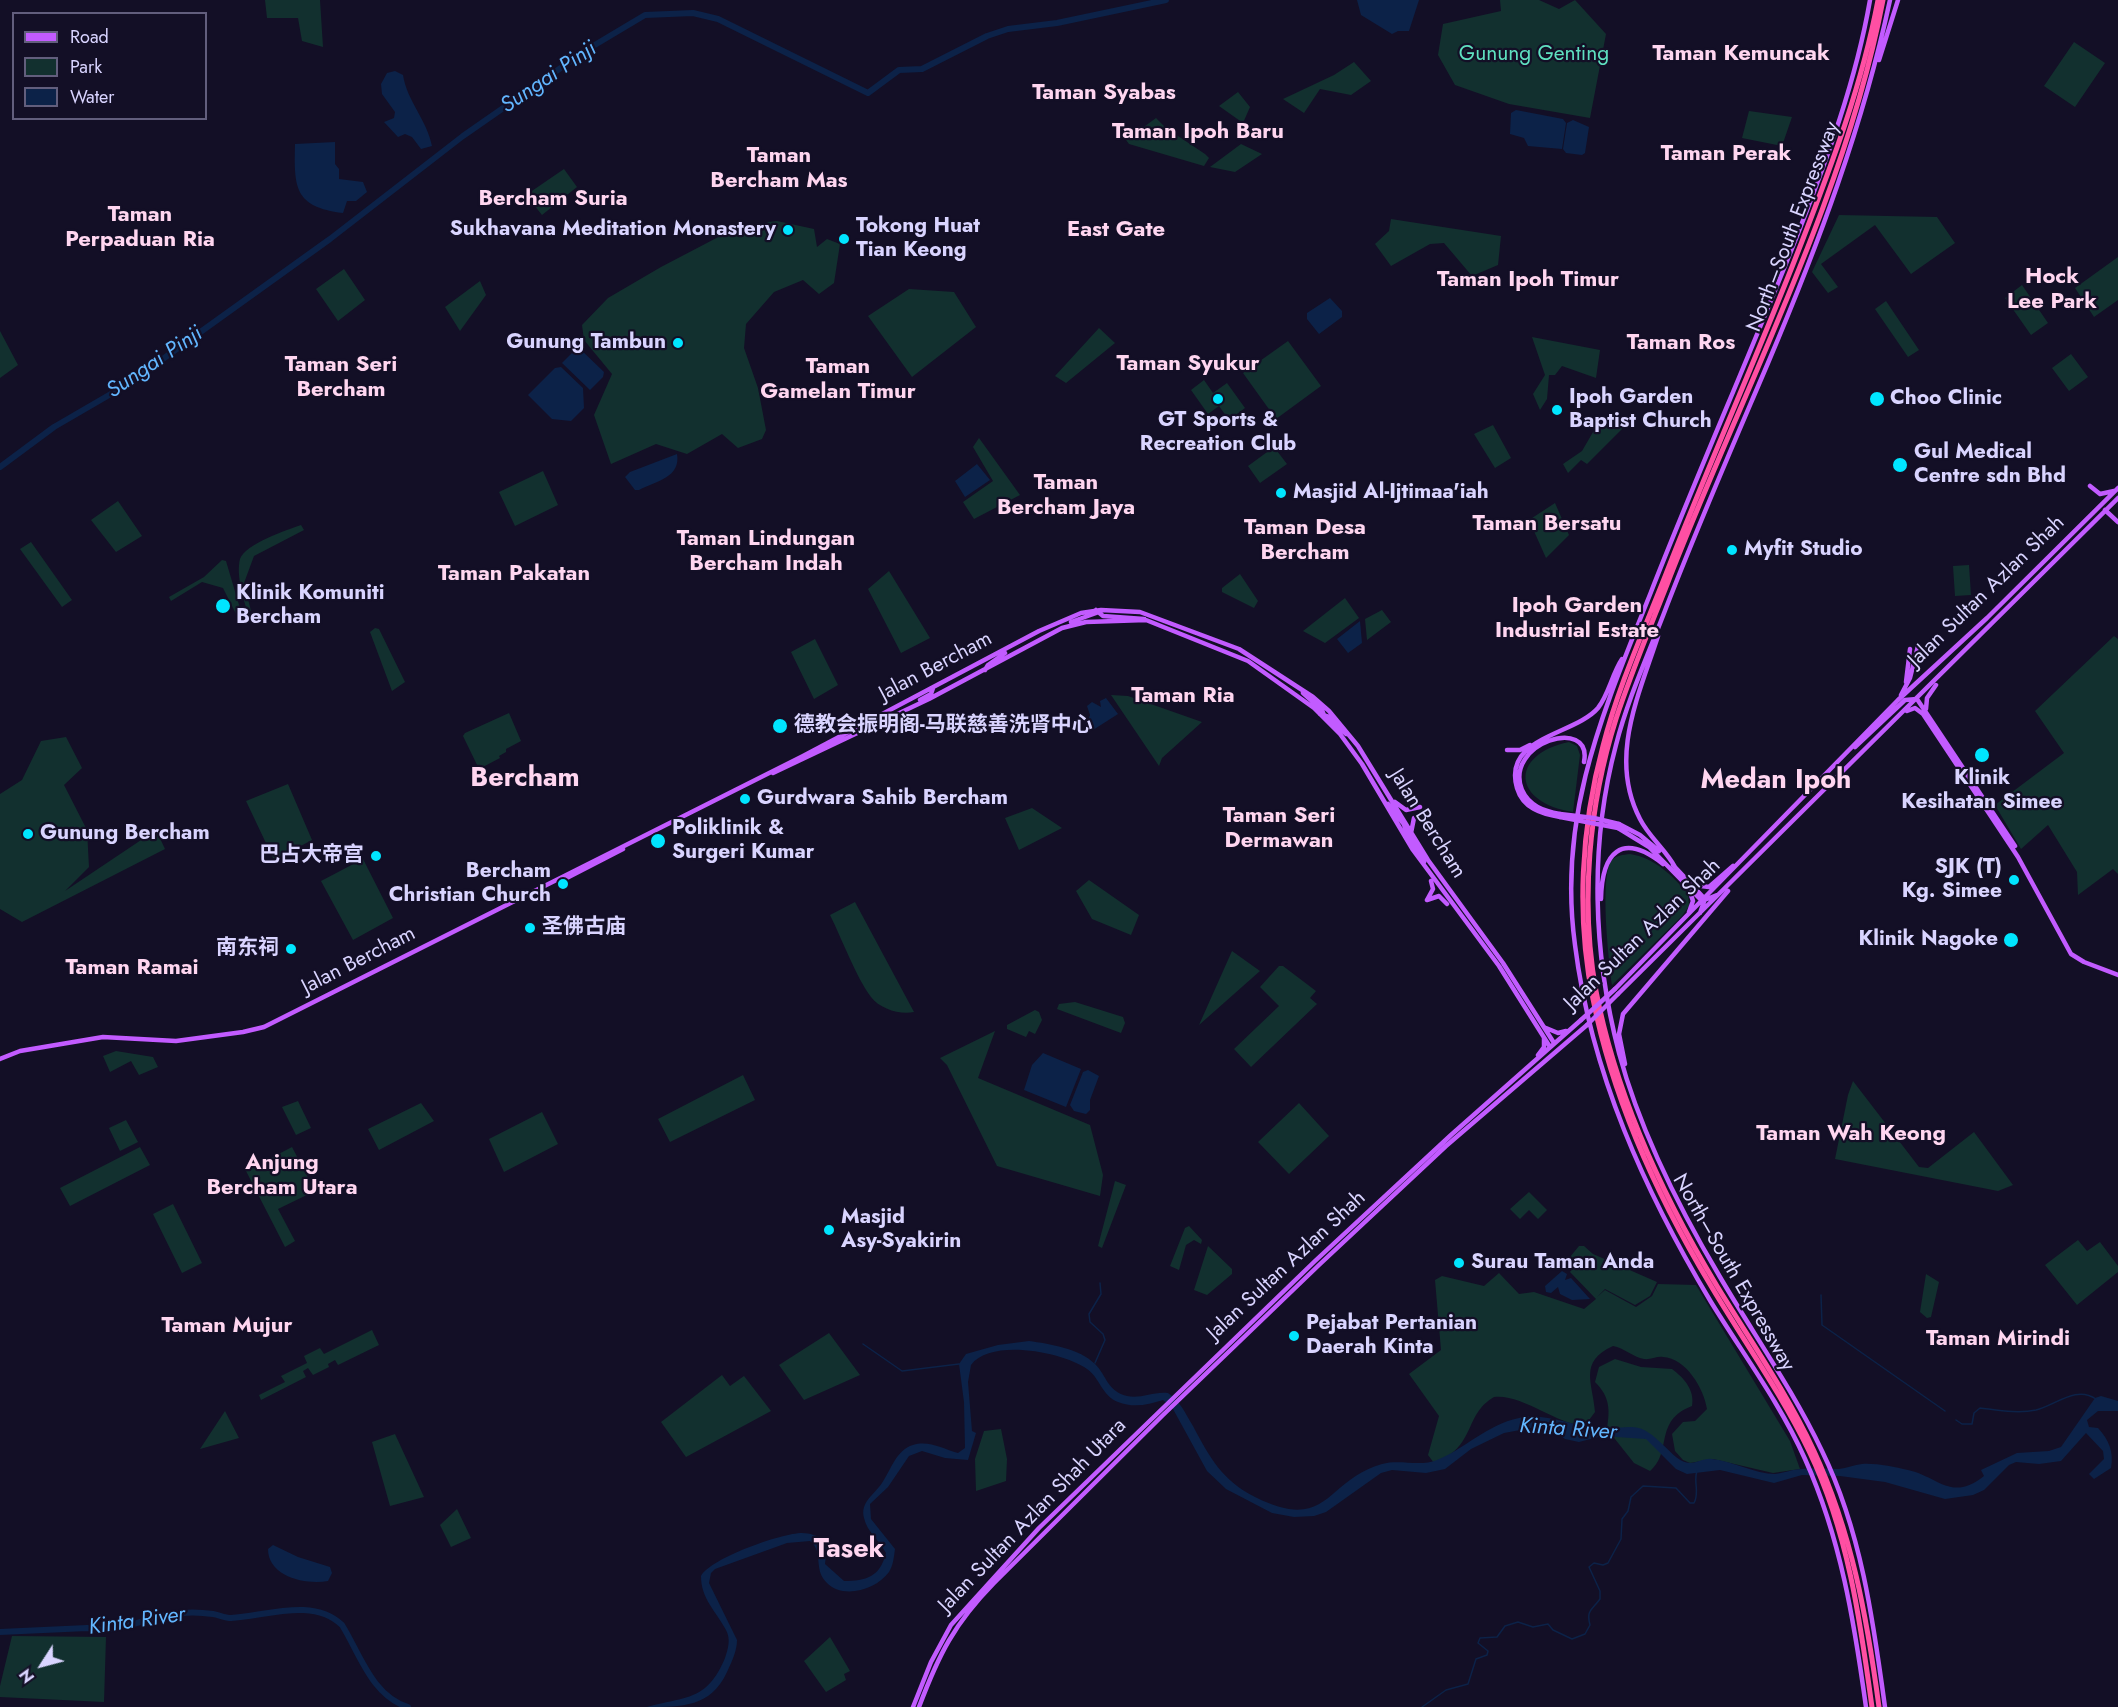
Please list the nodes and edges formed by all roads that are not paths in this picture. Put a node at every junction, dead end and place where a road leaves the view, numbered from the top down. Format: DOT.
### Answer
graph roads {
  1 [pos="1870,0"];
  2 [pos="1878,0"];
  3 [pos="1883,0"];
  4 [pos="1890,0"];
  5 [pos="1898,0"];
  6 [pos="1877,63"];
  7 [pos="1798,242"];
  8 [pos="1792,275"];
  9 [pos="2090,486"];
  10 [pos="2116,490"];
  11 [pos="2118,498"];
  12 [pos="2102,504"];
  13 [pos="2107,509"];
  14 [pos="2117,519"];
  15 [pos="1098,611"];
  16 [pos="1146,620"];
  17 [pos="1661,622"];
  18 [pos="1062,628"];
  19 [pos="1013,646"];
  20 [pos="1918,646"];
  21 [pos="1910,649"];
  22 [pos="1627,652"];
  23 [pos="985,670"];
  24 [pos="1938,680"];
  25 [pos="1292,683"];
  26 [pos="933,688"];
  27 [pos="1905,688"];
  28 [pos="1917,699"];
  29 [pos="1898,700"];
  30 [pos="1926,711"];
  31 [pos="901,712"];
  32 [pos="1323,715"];
  33 [pos="1899,716"];
  34 [pos="1540,740"];
  35 [pos="1358,746"];
  36 [pos="1951,747"];
  37 [pos="1852,748"];
  38 [pos="1507,750"];
  39 [pos="1958,767"];
  40 [pos="1584,776"];
  41 [pos="1974,783"];
  42 [pos="1386,791"];
  43 [pos="1379,794"];
  44 [pos="1983,804"];
  45 [pos="1420,807"];
  46 [pos="1803,808"];
  47 [pos="1560,816"];
  48 [pos="1785,816"];
  49 [pos="1414,818"];
  50 [pos="1404,824"];
  51 [pos="1411,833"];
  52 [pos="1413,850"];
  53 [pos="1428,860"];
  54 [pos="1674,869"];
  55 [pos="1737,876"];
  56 [pos="1435,883"];
  57 [pos="1688,884"];
  58 [pos="1439,889"];
  59 [pos="1434,898"];
  60 [pos="1706,899"];
  61 [pos="1698,916"];
  62 [pos="1684,919"];
  63 [pos="1465,923"];
  64 [pos="1599,938"];
  65 [pos="2118,974"];
  66 [pos="1521,992"];
  67 [pos="1585,1023"];
  68 [pos="1574,1025"];
  69 [pos="1542,1033"];
  70 [pos="91,1040"];
  71 [pos="1553,1046"];
  72 [pos="1548,1058"];
  73 [pos="0,1059"];
  74 [pos="1529,1066"];
  75 [pos="1629,1083"];
  76 [pos="1178,1392"];
  77 [pos="1183,1397"];
  78 [pos="1810,1456"];
  79 [pos="1826,1493"];
  80 [pos="921,1694"];
  81 [pos="913,1707"];
  82 [pos="919,1707"];
  83 [pos="1866,1707"];
  84 [pos="1872,1707"];
  85 [pos="1879,1707"];
  86 [pos="1885,1707"];
  1 -- 7 [label="main road"];
  2 -- 7 [label="highway, North–South Expressway"];
  3 -- 8 [label="highway, North–South Expressway"];
  4 -- 6 [label="main road"];
  5 -- 6 [label="main road"];
  6 -- 17 [label="main road"];
  7 -- 8 [label="highway, North–South Expressway"];
  7 -- 22 [label="main road"];
  8 -- 78 [label="highway, North–South Expressway"];
  9 -- 10 [label="main road"];
  10 -- 12 [label="main road, Jalan Sultan Azlan Shah"];
  11 -- 13 [label="main road, Jalan Sultan Azlan Shah"];
  12 -- 13 [label="main road"];
  12 -- 29 [label="main road, Jalan Sultan Azlan Shah"];
  13 -- 14 [label="main road"];
  13 -- 24 [label="main road, Jalan Sultan Azlan Shah"];
  15 -- 16 [label="main road"];
  15 -- 18 [label="main road"];
  15 -- 19 [label="main road, Jalan Bercham"];
  15 -- 25 [label="main road, Jalan Bercham"];
  16 -- 18 [label="main road, Jalan Bercham"];
  16 -- 32 [label="main road, Jalan Bercham"];
  17 -- 54 [label="main road"];
  17 -- 64 [label="main road"];
  18 -- 23 [label="main road, Jalan Bercham"];
  19 -- 23 [label="main road"];
  19 -- 26 [label="main road, Jalan Bercham"];
  20 -- 27 [label="main road"];
  21 -- 27 [label="main road"];
  22 -- 34 [label="main road"];
  22 -- 40 [label="main road"];
  23 -- 31 [label="main road, Jalan Bercham"];
  24 -- 28 [label="main road, Jalan Sultan Azlan Shah"];
  24 -- 30 [label="main road"];
  25 -- 32 [label="main road"];
  25 -- 35 [label="main road, Jalan Bercham"];
  26 -- 31 [label="main road"];
  26 -- 70 [label="main road, Jalan Bercham"];
  27 -- 29 [label="main road"];
  28 -- 30 [label="main road"];
  28 -- 33 [label="main road, Jalan Sultan Azlan Shah"];
  28 -- 37 [label="main road"];
  29 -- 37 [label="main road, Jalan Sultan Azlan Shah"];
  30 -- 36 [label="main road"];
  31 -- 70 [label="main road, Jalan Bercham"];
  32 -- 35 [label="main road"];
  32 -- 43 [label="main road, Jalan Bercham"];
  33 -- 39 [label="main road"];
  33 -- 46 [label="main road, Jalan Sultan Azlan Shah"];
  34 -- 38 [label="main road"];
  34 -- 47 [label="main road"];
  35 -- 42 [label="main road, Jalan Bercham"];
  36 -- 39 [label="main road"];
  36 -- 41 [label="main road"];
  37 -- 48 [label="main road, Jalan Sultan Azlan Shah"];
  39 -- 44 [label="main road"];
  40 -- 47 [label="main road"];
  40 -- 78 [label="main road"];
  41 -- 44 [label="main road"];
  41 -- 65 [label="main road"];
  42 -- 45 [label="main road"];
  42 -- 50 [label="main road, Jalan Bercham"];
  43 -- 50 [label="main road"];
  43 -- 52 [label="main road, Jalan Bercham"];
  44 -- 65 [label="main road"];
  46 -- 55 [label="main road, Jalan Sultan Azlan Shah"];
  46 -- 60 [label="main road"];
  47 -- 54 [label="main road, bridge"];
  48 -- 57 [label="main road"];
  48 -- 60 [label="main road, Jalan Sultan Azlan Shah"];
  49 -- 51 [label="main road"];
  50 -- 51 [label="main road, Jalan Bercham"];
  50 -- 56 [label="main road"];
  51 -- 53 [label="main road, Jalan Bercham"];
  52 -- 56 [label="main road, Jalan Bercham"];
  52 -- 59 [label="main road"];
  53 -- 58 [label="main road"];
  53 -- 66 [label="main road, Jalan Bercham"];
  54 -- 57 [label="main road"];
  54 -- 64 [label="main road"];
  55 -- 61 [label="main road, Jalan Sultan Azlan Shah"];
  55 -- 75 [label="main road"];
  56 -- 58 [label="main road, Jalan Bercham"];
  57 -- 60 [label="main road"];
  57 -- 62 [label="main road"];
  58 -- 59 [label="main road"];
  58 -- 63 [label="main road, Jalan Bercham"];
  59 -- 63 [label="main road"];
  60 -- 61 [label="main road"];
  60 -- 62 [label="main road, Jalan Sultan Azlan Shah"];
  61 -- 67 [label="main road, Jalan Sultan Azlan Shah, bridge"];
  62 -- 67 [label="main road, Jalan Sultan Azlan Shah, bridge"];
  63 -- 69 [label="main road, Jalan Bercham"];
  64 -- 75 [label="main road"];
  66 -- 68 [label="main road"];
  66 -- 71 [label="main road, Jalan Bercham"];
  67 -- 68 [label="main road, Jalan Sultan Azlan Shah"];
  67 -- 71 [label="main road"];
  67 -- 72 [label="main road, Jalan Sultan Azlan Shah"];
  68 -- 71 [label="main road, Jalan Sultan Azlan Shah"];
  69 -- 71 [label="main road, Jalan Bercham"];
  69 -- 74 [label="main road"];
  70 -- 73 [label="main road, Jalan Bercham"];
  71 -- 72 [label="main road"];
  71 -- 74 [label="main road, Jalan Sultan Azlan Shah"];
  72 -- 77 [label="main road, Jalan Sultan Azlan Shah"];
  74 -- 76 [label="main road, Jalan Sultan Azlan Shah"];
  75 -- 86 [label="main road"];
  76 -- 80 [label="main road, Jalan Sultan Azlan Shah Utara"];
  77 -- 80 [label="main road, Jalan Sultan Azlan Shah Utara"];
  78 -- 79 [label="highway, North–South Expressway"];
  78 -- 79 [label="main road"];
  79 -- 83 [label="main road"];
  79 -- 84 [label="highway, North–South Expressway"];
  79 -- 85 [label="highway, North–South Expressway"];
  80 -- 81 [label="main road, Jalan Sultan Azlan Shah Utara"];
  80 -- 82 [label="main road, Jalan Sultan Azlan Shah Utara"];
}
